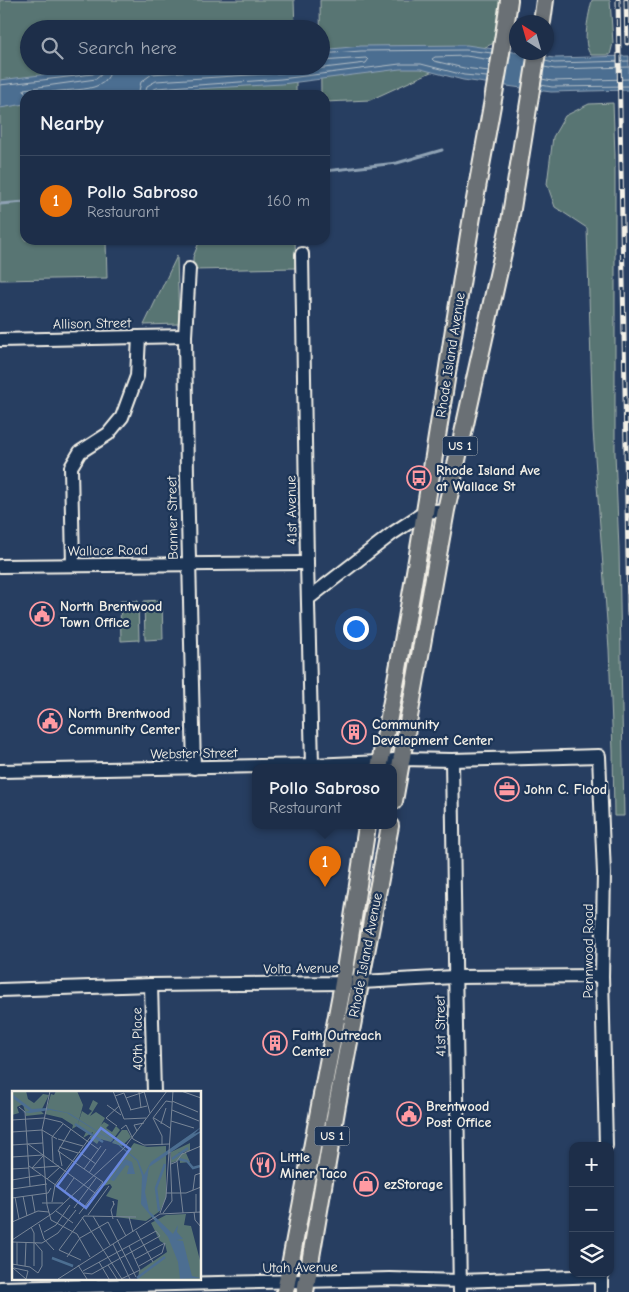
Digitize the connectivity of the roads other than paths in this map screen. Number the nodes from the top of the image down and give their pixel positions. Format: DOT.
graph roads {
  1 [pos="509,0"];
  2 [pos="545,0"];
  3 [pos="543,15"];
  4 [pos="536,60"];
  5 [pos="302,254"];
  6 [pos="189,269"];
  7 [pos="186,336"];
  8 [pos="139,337"];
  9 [pos="0,340"];
  10 [pos="446,510"];
  11 [pos="424,512"];
  12 [pos="307,563"];
  13 [pos="188,564"];
  14 [pos="73,565"];
  15 [pos="0,566"];
  16 [pos="309,598"];
  17 [pos="599,756"];
  18 [pos="401,759"];
  19 [pos="452,760"];
  20 [pos="312,764"];
  21 [pos="380,764"];
  22 [pos="384,764"];
  23 [pos="252,767"];
  24 [pos="194,768"];
  25 [pos="0,771"];
  26 [pos="397,783"];
  27 [pos="367,829"];
  28 [pos="389,829"];
  29 [pos="602,976"];
  30 [pos="454,977"];
  31 [pos="360,981"];
  32 [pos="343,983"];
  33 [pos="151,986"];
  34 [pos="0,990"];
  35 [pos="154,1091"];
  36 [pos="606,1142"];
  37 [pos="576,1277"];
  38 [pos="602,1277"];
  39 [pos="158,1281"];
  40 [pos="460,1286"];
  41 [pos="286,1287"];
  42 [pos="306,1287"];
  43 [pos="0,1288"];
  44 [pos="601,1292"];
  1 -- 11 [label="main road, Rhode Island Avenue / US 1"];
  2 -- 3 [label="main road"];
  4 -- 10 [label="main road, Rhode Island Avenue / US 1"];
  5 -- 12 [label="street, 41st Avenue"];
  6 -- 7 [label="street, Banner Street"];
  7 -- 8 [label="street, Allison Street"];
  7 -- 13 [label="street, Banner Street"];
  8 -- 9 [label="street, Allison Street"];
  8 -- 14 [label="street"];
  10 -- 11 [label="street"];
  10 -- 18 [label="main road, Rhode Island Avenue / US 1"];
  11 -- 16 [label="street"];
  11 -- 21 [label="main road, Rhode Island Avenue / US 1"];
  12 -- 13 [label="street, Wallace Road"];
  12 -- 16 [label="street, 41st Avenue"];
  13 -- 14 [label="street, Wallace Road"];
  13 -- 24 [label="street, Banner Street"];
  14 -- 15 [label="street, Wallace Road"];
  16 -- 20 [label="street, 41st Avenue"];
  17 -- 19 [label="street, Webster Street"];
  17 -- 29 [label="street, Pennwood Road"];
  18 -- 19 [label="street, Webster Street"];
  18 -- 22 [label="street, Webster Street"];
  18 -- 26 [label="main road, Rhode Island Avenue / US 1"];
  19 -- 30 [label="street, 41st Street"];
  23 -- 24 [label="street, Webster Street"];
  24 -- 25 [label="street, Webster Street"];
  27 -- 32 [label="main road, Rhode Island Avenue / US 1"];
  28 -- 31 [label="main road, Rhode Island Avenue / US 1"];
  29 -- 30 [label="street, Volta Avenue"];
  29 -- 36 [label="street, Pennwood Road"];
  30 -- 31 [label="street, Volta Avenue"];
  30 -- 40 [label="street, 41st Street"];
  31 -- 32 [label="street, Volta Avenue"];
  31 -- 42 [label="main road, Rhode Island Avenue / US 1"];
  32 -- 33 [label="street, Volta Avenue"];
  32 -- 41 [label="main road, Rhode Island Avenue / US 1"];
  33 -- 34 [label="street, Volta Avenue"];
  33 -- 35 [label="street, 40th Place"];
  37 -- 40 [label="street, Utah Avenue"];
  38 -- 44 [label="street"];
  39 -- 41 [label="street, Utah Avenue"];
  39 -- 43 [label="street, Utah Avenue"];
  40 -- 42 [label="street, Utah Avenue"];
  41 -- 42 [label="street, Utah Avenue"];
}
